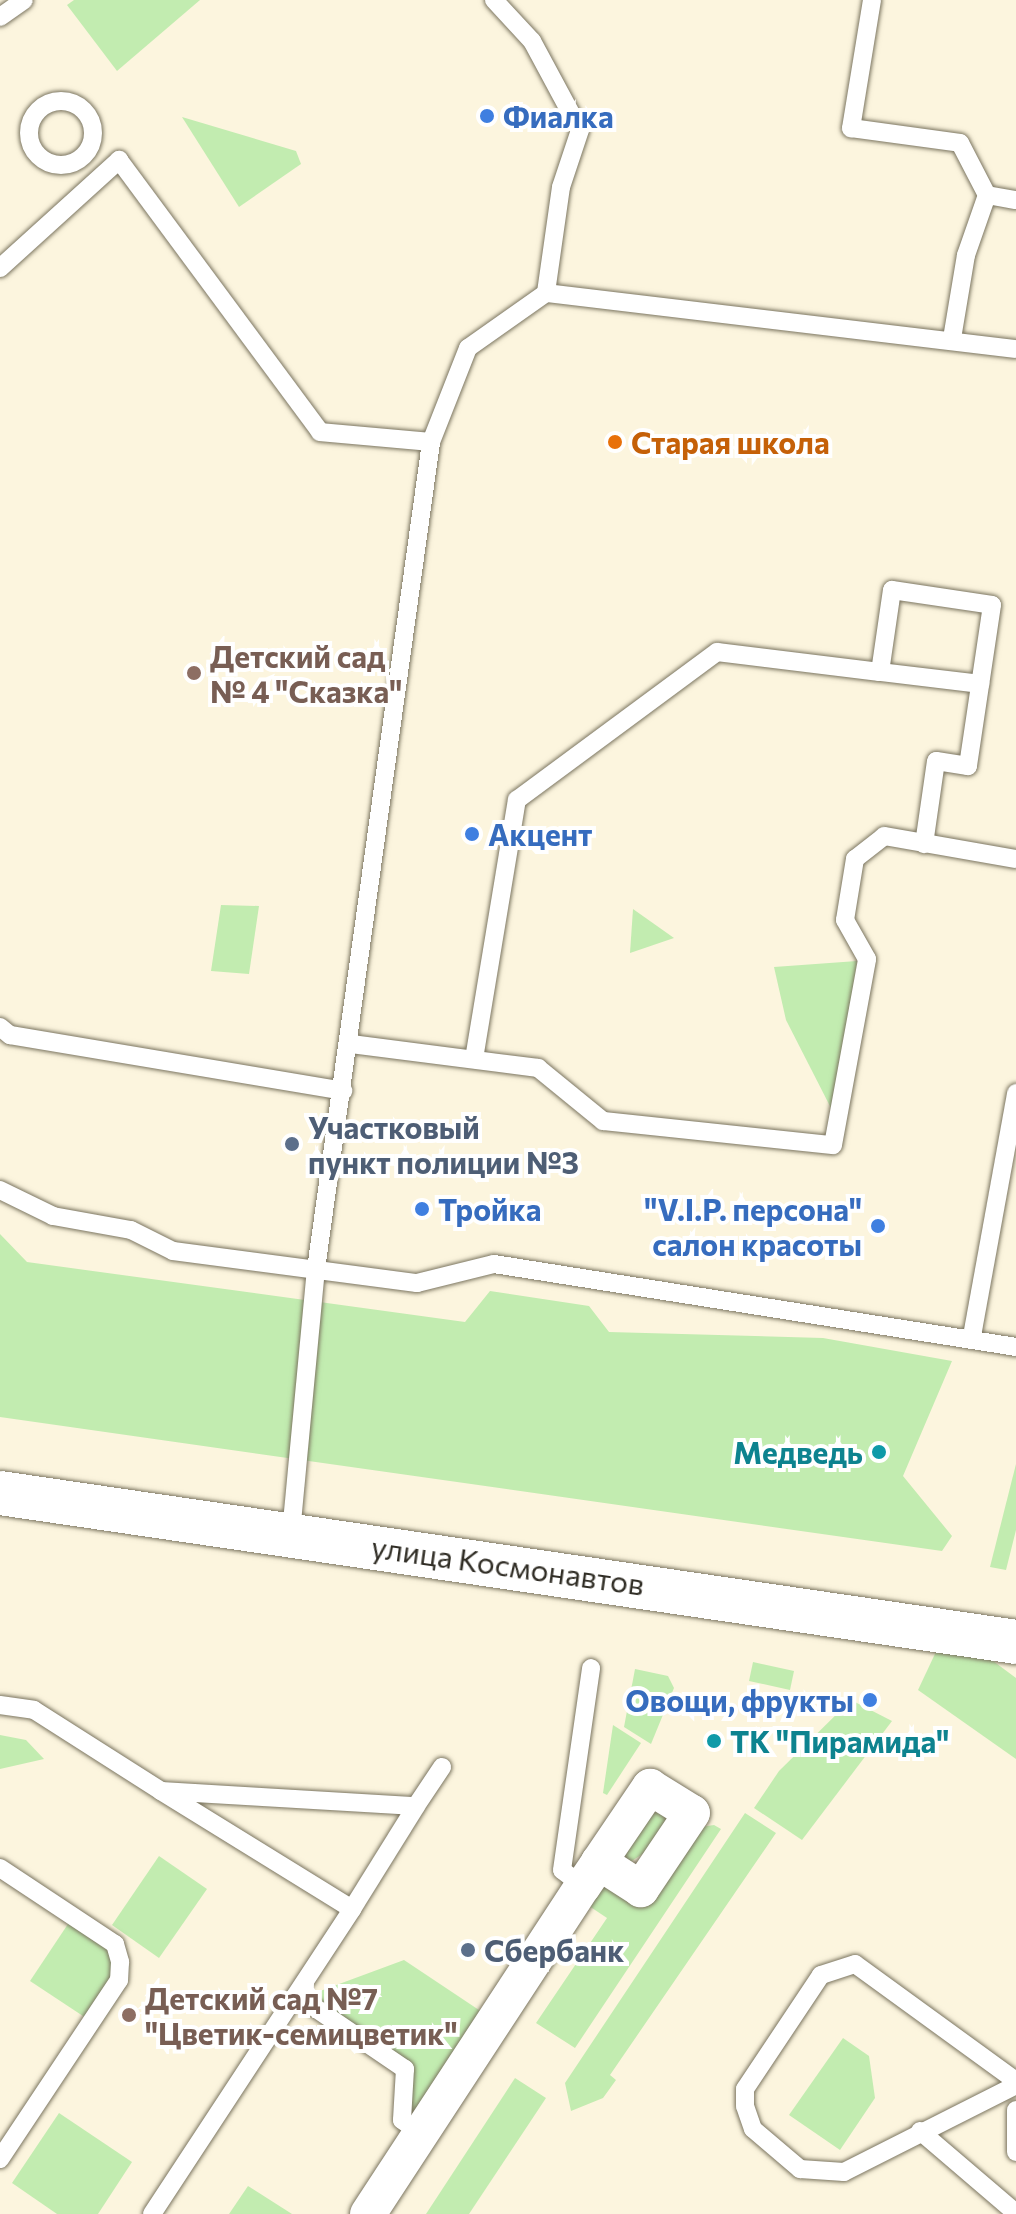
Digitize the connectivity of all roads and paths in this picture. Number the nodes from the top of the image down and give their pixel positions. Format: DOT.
graph roads {
  1 [pos="24,0"];
  2 [pos="494,0"];
  3 [pos="872,0"];
  4 [pos="0,17"];
  5 [pos="93,130"];
  6 [pos="119,160"];
  7 [pos="987,195"];
  8 [pos="1016,200"];
  9 [pos="0,268"];
  10 [pos="546,293"];
  11 [pos="952,339"];
  12 [pos="1016,349"];
  13 [pos="431,442"];
  14 [pos="880,672"];
  15 [pos="980,684"];
  16 [pos="924,844"];
  17 [pos="1016,859"];
  18 [pos="0,1027"];
  19 [pos="351,1044"];
  20 [pos="474,1059"];
  21 [pos="343,1091"];
  22 [pos="1016,1093"];
  23 [pos="0,1190"];
  24 [pos="316,1269"];
  25 [pos="972,1336"];
  26 [pos="1016,1347"];
  27 [pos="0,1493"];
  28 [pos="291,1533"];
  29 [pos="1016,1642"];
  30 [pos="591,1668"];
  31 [pos="0,1705"];
  32 [pos="442,1767"];
  33 [pos="161,1791"];
  34 [pos="416,1806"];
  35 [pos="0,1868"];
  36 [pos="591,1874"];
  37 [pos="352,1909"];
  38 [pos="296,1995"];
  39 [pos="1016,2083"];
  40 [pos="1016,2110"];
  41 [pos="920,2131"];
  42 [pos="421,2134"];
  43 [pos="1016,2152"];
  44 [pos="0,2159"];
  45 [pos="1016,2213"];
  46 [pos="152,2214"];
  47 [pos="368,2214"];
  1 -- 4 [label="lane"];
  2 -- 10 [label="lane"];
  3 -- 7 [label="lane"];
  5 -- 6 [label="lane"];
  6 -- 9 [label="lane"];
  6 -- 13 [label="lane"];
  7 -- 8 [label="lane"];
  7 -- 11 [label="lane"];
  10 -- 11 [label="lane"];
  10 -- 13 [label="lane"];
  11 -- 12 [label="lane"];
  13 -- 19 [label="lane"];
  14 -- 15 [label="lane"];
  14 -- 15 [label="lane"];
  14 -- 20 [label="lane"];
  15 -- 16 [label="lane"];
  16 -- 17 [label="lane"];
  16 -- 20 [label="lane"];
  18 -- 21 [label="lane"];
  19 -- 20 [label="lane"];
  19 -- 21 [label="lane"];
  21 -- 24 [label="lane"];
  22 -- 25 [label="lane"];
  23 -- 24 [label="lane"];
  24 -- 25 [label="lane"];
  24 -- 28 [label="lane"];
  25 -- 26 [label="lane"];
  27 -- 28 [label="street, улица Космонавтов"];
  28 -- 29 [label="street, улица Космонавтов"];
  30 -- 36 [label="lane"];
  31 -- 33 [label="lane"];
  32 -- 34 [label="lane"];
  33 -- 34 [label="lane"];
  33 -- 37 [label="lane"];
  34 -- 37 [label="lane"];
  35 -- 44 [label="lane"];
  36 -- 42 [label="street"];
  37 -- 38 [label="lane"];
  38 -- 42 [label="lane"];
  38 -- 46 [label="lane"];
  39 -- 41 [label="lane"];
  39 -- 41 [label="lane"];
  40 -- 43 [label="lane"];
  41 -- 45 [label="lane"];
  42 -- 47 [label="street"];
}
